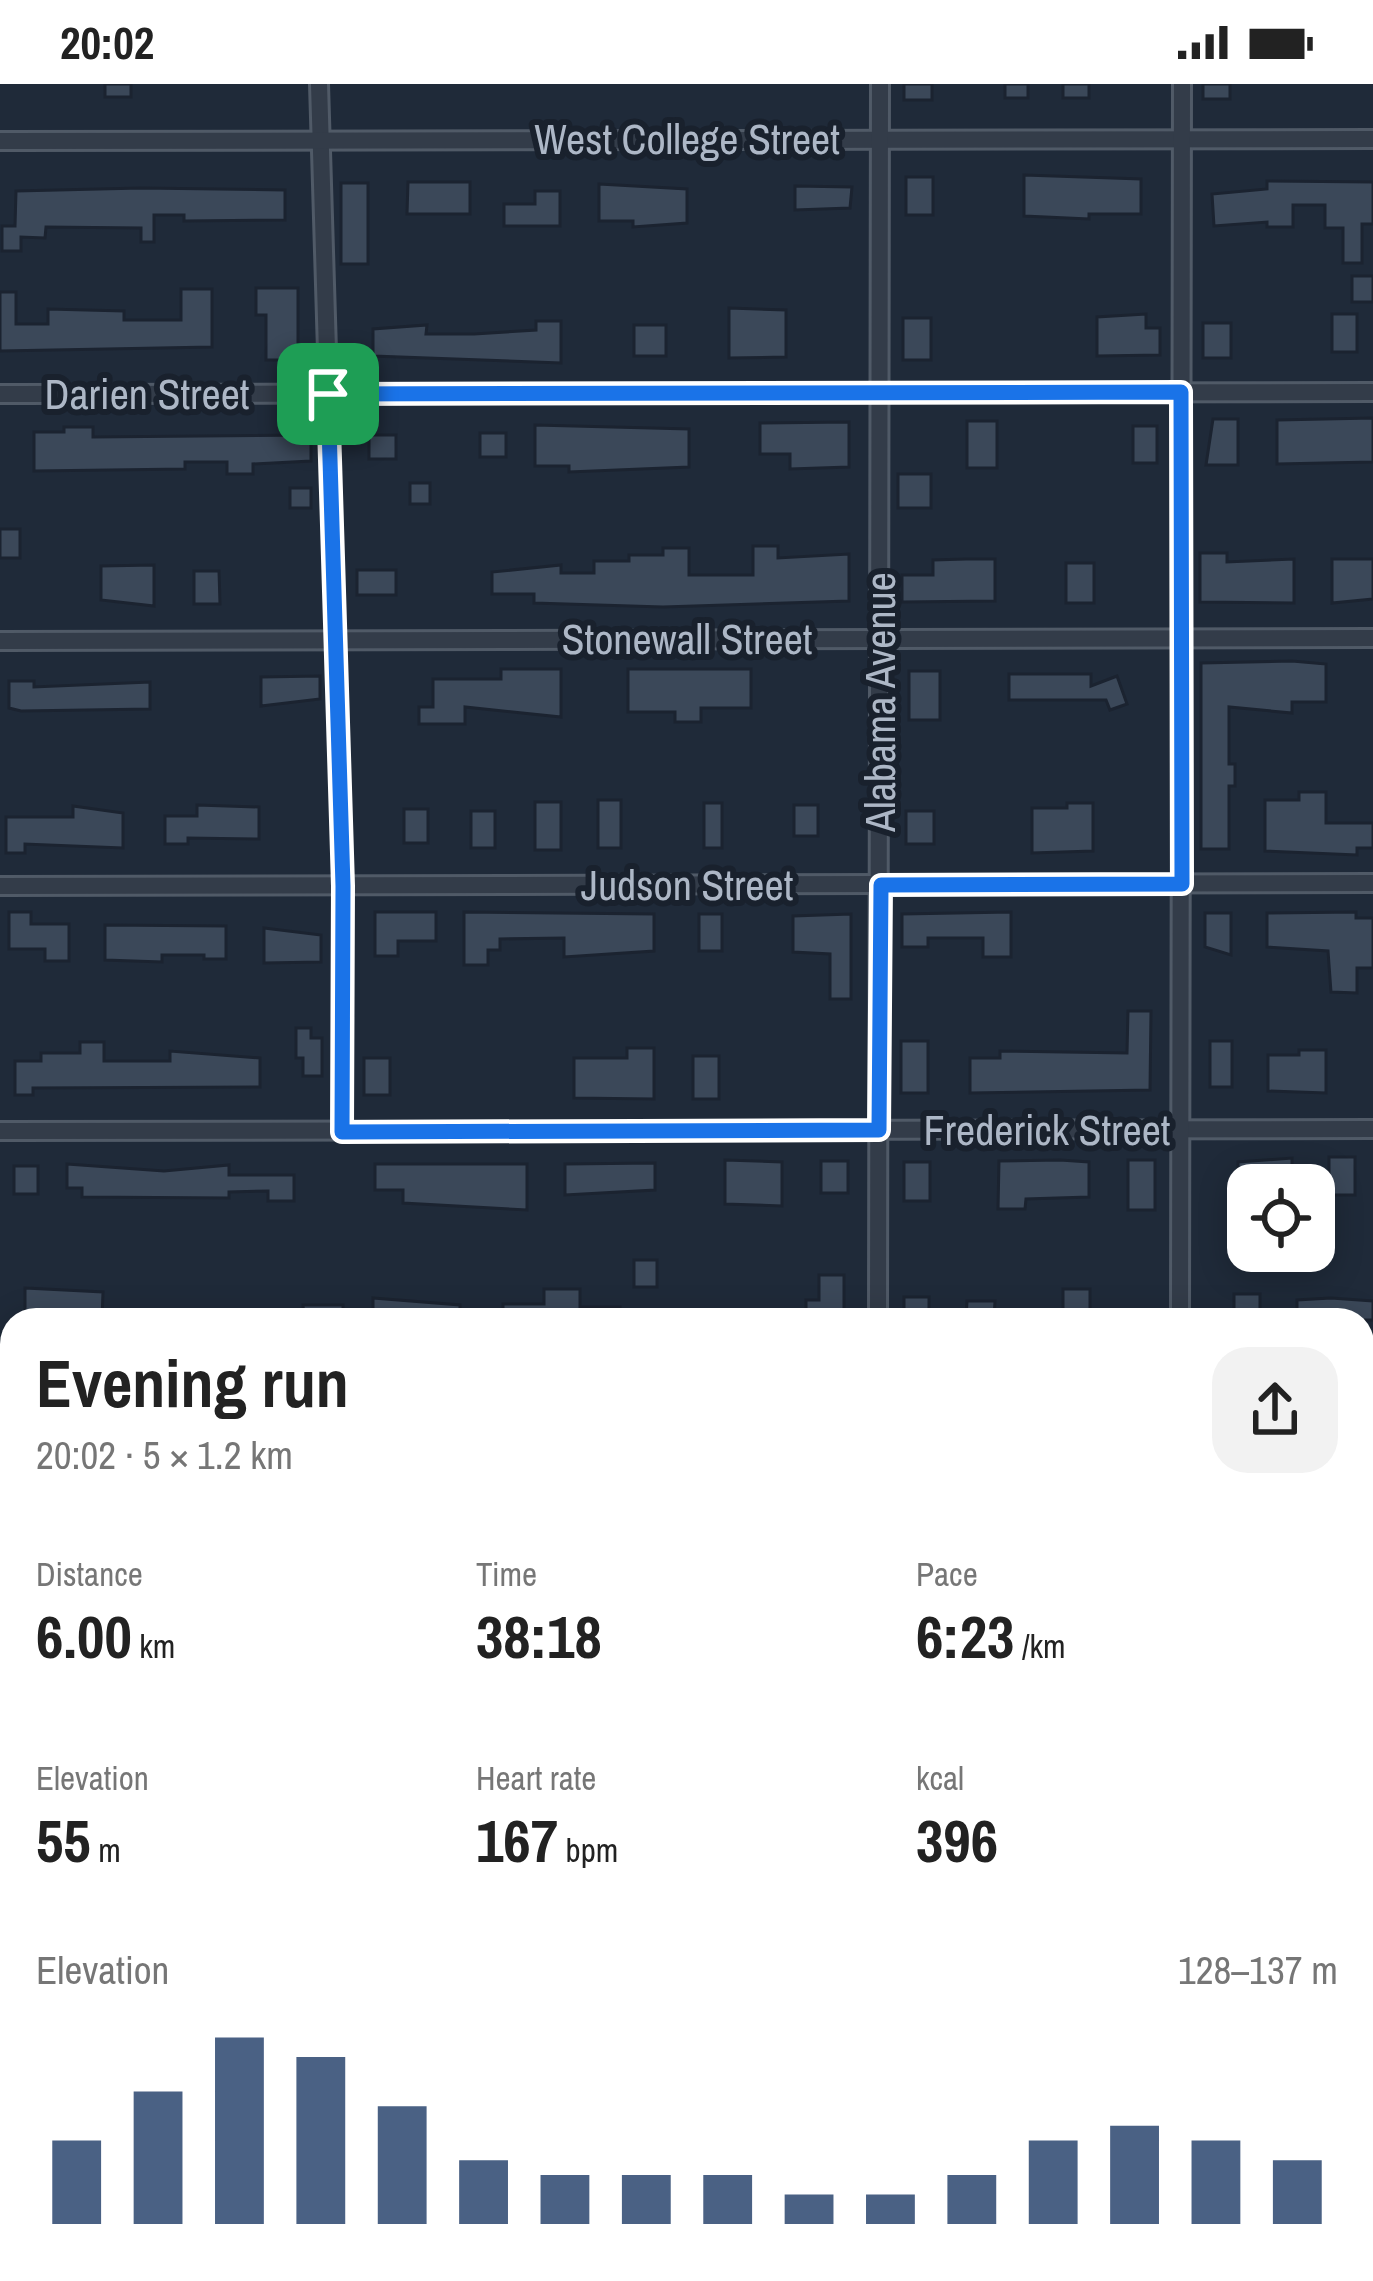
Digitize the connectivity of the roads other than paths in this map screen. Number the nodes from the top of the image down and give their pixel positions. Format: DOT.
graph roads {
  1 [pos="319,84"];
  2 [pos="880,84"];
  3 [pos="1182,84"];
  4 [pos="880,139"];
  5 [pos="1182,139"];
  6 [pos="1373,139"];
  7 [pos="320,140"];
  8 [pos="0,141"];
  9 [pos="1181,392"];
  10 [pos="1373,392"];
  11 [pos="878,393"];
  12 [pos="0,394"];
  13 [pos="328,394"];
  14 [pos="1373,638"];
  15 [pos="880,639"];
  16 [pos="1181,639"];
  17 [pos="0,640"];
  18 [pos="335,640"];
  19 [pos="1373,883"];
  20 [pos="1182,884"];
  21 [pos="881,885"];
  22 [pos="0,886"];
  23 [pos="343,886"];
  24 [pos="1373,1129"];
  25 [pos="879,1130"];
  26 [pos="1182,1130"];
  27 [pos="0,1131"];
  28 [pos="342,1132"];
  29 [pos="878,1308"];
  30 [pos="1180,1308"];
  1 -- 7 [label="street"];
  2 -- 4 [label="street, Alabama Avenue"];
  3 -- 5 [label="street"];
  4 -- 5 [label="street, West College Street"];
  4 -- 7 [label="street, West College Street"];
  4 -- 11 [label="street, Alabama Avenue"];
  5 -- 6 [label="street, West College Street"];
  5 -- 9 [label="street"];
  7 -- 8 [label="street, West College Street"];
  7 -- 13 [label="street"];
  9 -- 10 [label="street, Darien Street"];
  9 -- 11 [label="street, Darien Street"];
  9 -- 16 [label="street"];
  11 -- 13 [label="street, Darien Street"];
  11 -- 15 [label="street, Alabama Avenue"];
  12 -- 13 [label="street, Darien Street"];
  13 -- 18 [label="street"];
  14 -- 16 [label="street, Stonewall Street"];
  15 -- 16 [label="street, Stonewall Street"];
  15 -- 18 [label="street, Stonewall Street"];
  15 -- 21 [label="street, Alabama Avenue"];
  16 -- 20 [label="street"];
  17 -- 18 [label="street, Stonewall Street"];
  18 -- 23 [label="street"];
  19 -- 20 [label="street, Judson Street"];
  20 -- 21 [label="street, Judson Street"];
  20 -- 26 [label="street"];
  21 -- 23 [label="street, Judson Street"];
  21 -- 25 [label="street, Alabama Avenue"];
  22 -- 23 [label="street, Judson Street"];
  23 -- 28 [label="street"];
  24 -- 26 [label="street, Frederick Street"];
  25 -- 26 [label="street, Frederick Street"];
  25 -- 28 [label="street, Frederick Street"];
  25 -- 29 [label="street, Alabama Avenue"];
  26 -- 30 [label="street"];
  27 -- 28 [label="street, Frederick Street"];
}
